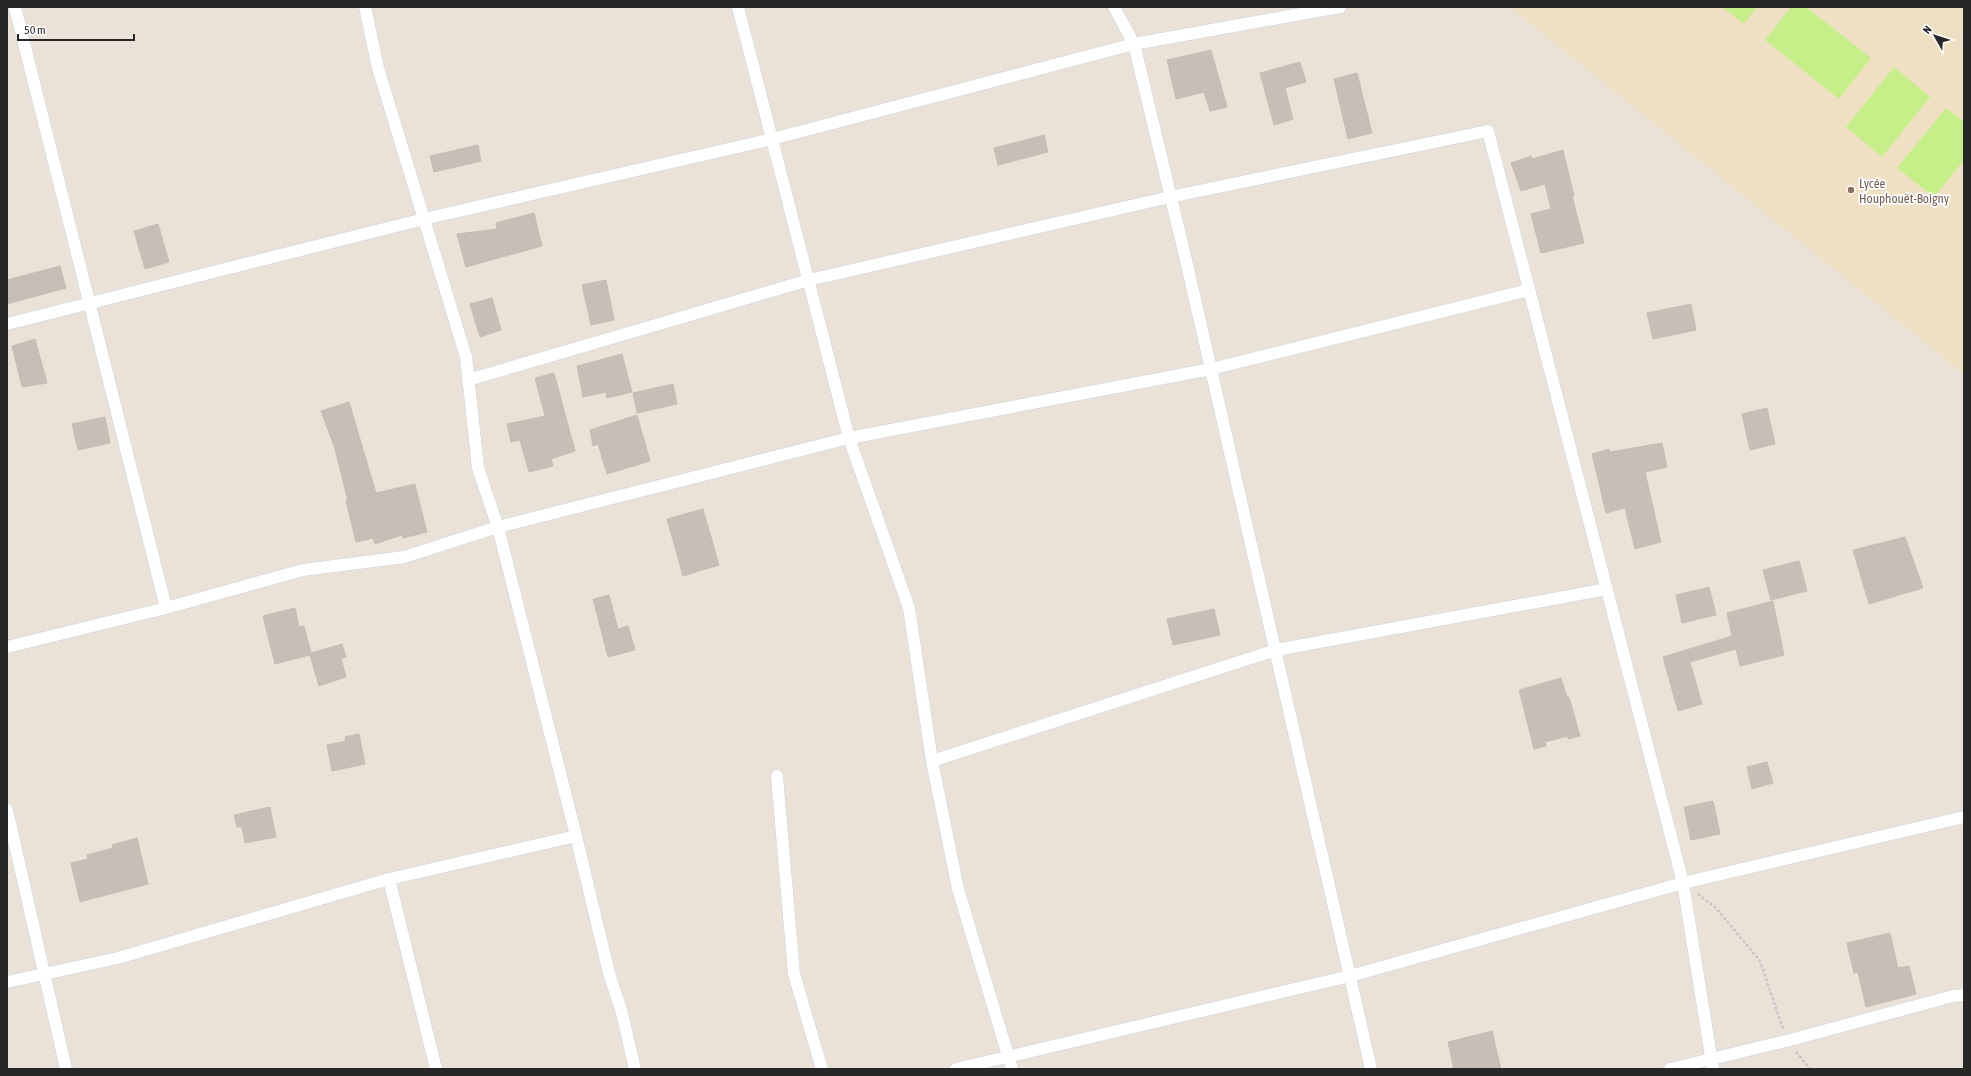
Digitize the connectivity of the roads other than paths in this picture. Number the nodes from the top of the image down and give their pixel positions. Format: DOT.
graph roads {
  1 [pos="15,7"];
  2 [pos="365,7"];
  3 [pos="738,7"];
  4 [pos="1114,7"];
  5 [pos="1340,7"];
  6 [pos="1134,44"];
  7 [pos="772,139"];
  8 [pos="1170,197"];
  9 [pos="424,219"];
  10 [pos="808,280"];
  11 [pos="1529,290"];
  12 [pos="89,302"];
  13 [pos="7,324"];
  14 [pos="1211,369"];
  15 [pos="468,380"];
  16 [pos="849,438"];
  17 [pos="498,528"];
  18 [pos="1607,589"];
  19 [pos="166,608"];
  20 [pos="7,647"];
  21 [pos="1276,650"];
  22 [pos="932,761"];
  23 [pos="777,776"];
  24 [pos="7,810"];
  25 [pos="1964,817"];
  26 [pos="576,836"];
  27 [pos="389,878"];
  28 [pos="1683,883"];
  29 [pos="44,974"];
  30 [pos="1350,976"];
  31 [pos="7,982"];
  32 [pos="1964,995"];
  33 [pos="1010,1063"];
  34 [pos="1712,1064"];
  35 [pos="66,1069"];
  36 [pos="436,1069"];
  37 [pos="635,1069"];
  38 [pos="822,1069"];
  39 [pos="956,1069"];
  40 [pos="1371,1069"];
  41 [pos="1670,1069"];
  1 -- 12 [label="street"];
  2 -- 9 [label="street"];
  3 -- 7 [label="street"];
  4 -- 6 [label="street"];
  5 -- 6 [label="street"];
  6 -- 7 [label="street"];
  6 -- 8 [label="street"];
  7 -- 9 [label="street"];
  7 -- 10 [label="street"];
  8 -- 10 [label="street"];
  8 -- 11 [label="street"];
  8 -- 14 [label="street"];
  9 -- 12 [label="street"];
  9 -- 15 [label="street"];
  10 -- 15 [label="street"];
  10 -- 16 [label="street"];
  11 -- 14 [label="street"];
  11 -- 18 [label="street"];
  12 -- 13 [label="street"];
  12 -- 19 [label="street"];
  14 -- 16 [label="street"];
  14 -- 21 [label="street"];
  15 -- 17 [label="street"];
  16 -- 17 [label="street"];
  16 -- 22 [label="street"];
  17 -- 19 [label="street"];
  17 -- 26 [label="street"];
  18 -- 21 [label="street"];
  18 -- 28 [label="street"];
  19 -- 20 [label="street"];
  21 -- 22 [label="street"];
  21 -- 30 [label="street"];
  22 -- 33 [label="street"];
  23 -- 38 [label="street"];
  24 -- 29 [label="street"];
  25 -- 28 [label="street"];
  26 -- 27 [label="street"];
  26 -- 37 [label="street"];
  27 -- 29 [label="street"];
  27 -- 36 [label="street"];
  28 -- 30 [label="street"];
  28 -- 34 [label="street"];
  29 -- 31 [label="street"];
  29 -- 35 [label="street"];
  30 -- 33 [label="street"];
  30 -- 40 [label="street"];
  32 -- 34 [label="street"];
  33 -- 39 [label="street"];
  34 -- 41 [label="street"];
}
